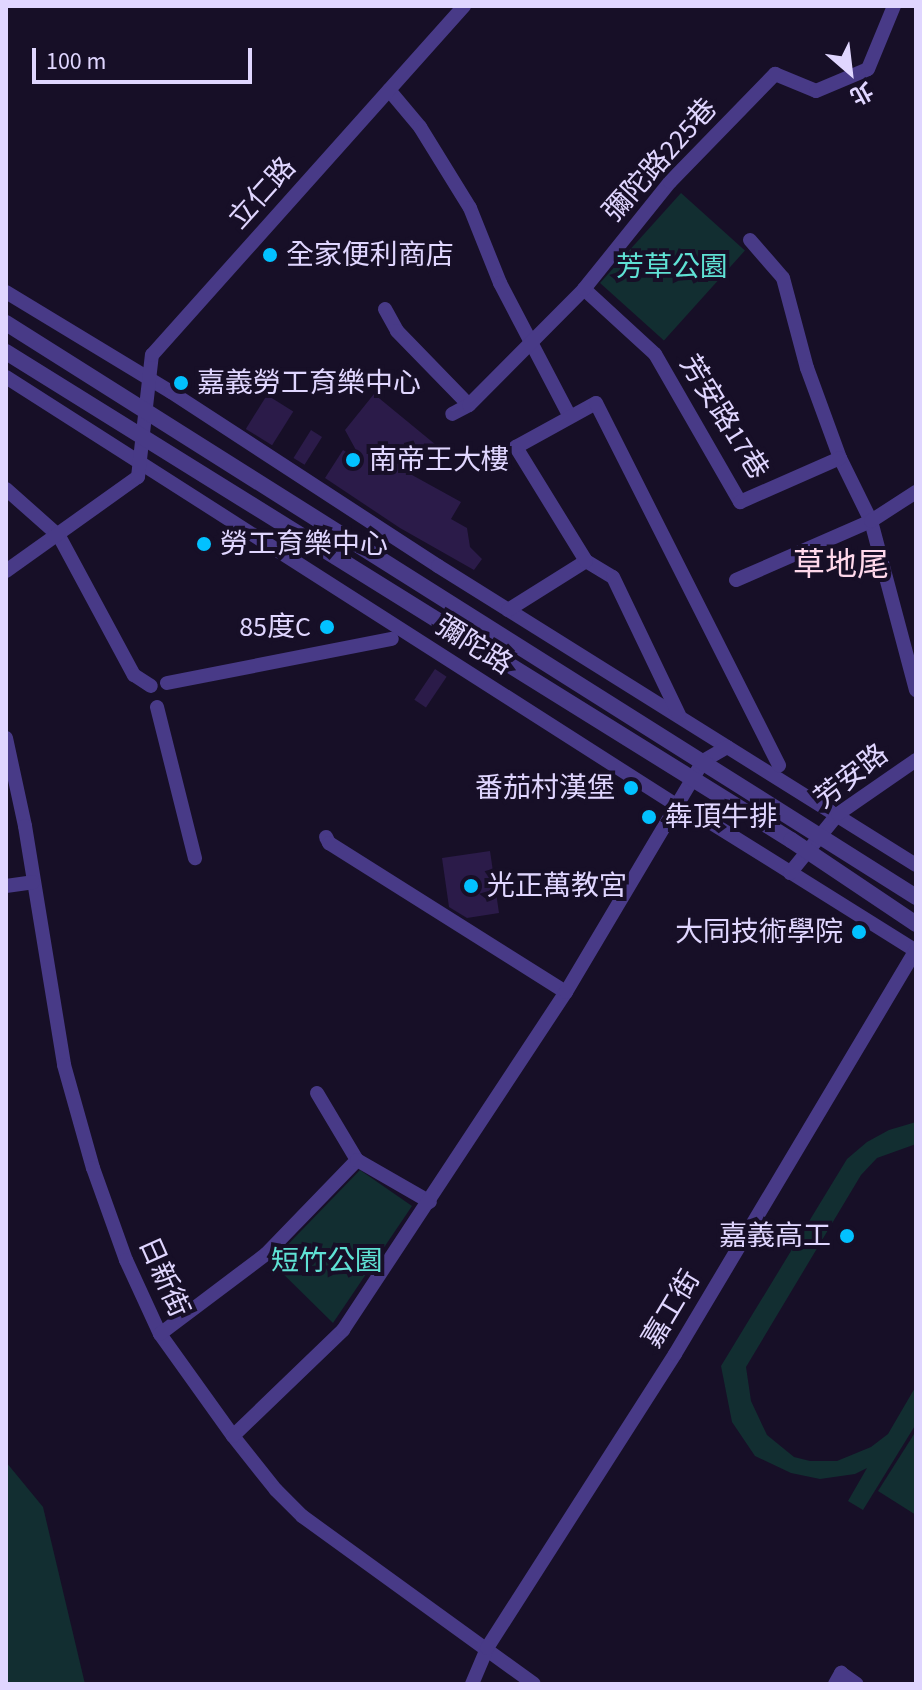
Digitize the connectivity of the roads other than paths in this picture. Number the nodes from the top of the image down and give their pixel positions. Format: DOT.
graph roads {
  1 [pos="464,6"];
  2 [pos="894,6"];
  3 [pos="389,90"];
  4 [pos="750,240"];
  5 [pos="584,289"];
  6 [pos="6,292"];
  7 [pos="385,309"];
  8 [pos="6,323"];
  9 [pos="531,344"];
  10 [pos="6,352"];
  11 [pos="6,377"];
  12 [pos="150,378"];
  13 [pos="469,405"];
  14 [pos="147,413"];
  15 [pos="452,414"];
  16 [pos="570,417"];
  17 [pos="142,436"];
  18 [pos="840,458"];
  19 [pos="140,460"];
  20 [pos="6,489"];
  21 [pos="916,492"];
  22 [pos="871,521"];
  23 [pos="59,536"];
  24 [pos="586,561"];
  25 [pos="6,571"];
  26 [pos="736,580"];
  27 [pos="508,610"];
  28 [pos="392,639"];
  29 [pos="167,683"];
  30 [pos="151,686"];
  31 [pos="916,690"];
  32 [pos="157,707"];
  33 [pos="679,716"];
  34 [pos="7,747"];
  35 [pos="727,747"];
  36 [pos="916,760"];
  37 [pos="703,761"];
  38 [pos="779,765"];
  39 [pos="691,779"];
  40 [pos="676,805"];
  41 [pos="838,814"];
  42 [pos="820,835"];
  43 [pos="326,837"];
  44 [pos="808,852"];
  45 [pos="195,858"];
  46 [pos="916,865"];
  47 [pos="790,873"];
  48 [pos="33,882"];
  49 [pos="6,886"];
  50 [pos="916,897"];
  51 [pos="916,924"];
  52 [pos="916,950"];
  53 [pos="566,992"];
  54 [pos="317,1093"];
  55 [pos="357,1160"];
  56 [pos="430,1202"];
  57 [pos="160,1334"];
  58 [pos="233,1436"];
  59 [pos="487,1648"];
  60 [pos="472,1684"];
  61 [pos="534,1684"];
  62 [pos="835,1684"];
  63 [pos="857,1684"];
  1 -- 3 [label="street, 立仁路"];
  2 -- 5 [label="street, 彌陀路225巷"];
  3 -- 9 [label="street"];
  3 -- 12 [label="street, 立仁路"];
  4 -- 18 [label="street"];
  5 -- 9 [label="street, 彌陀路225巷"];
  5 -- 18 [label="street, 芳安路17巷"];
  6 -- 12 [label="street, 彌陀路"];
  7 -- 13 [label="street"];
  8 -- 14 [label="street, 彌陀路"];
  9 -- 13 [label="street, 彌陀路225巷"];
  9 -- 16 [label="street"];
  10 -- 17 [label="street, 彌陀路"];
  11 -- 19 [label="street, 彌陀路"];
  12 -- 14 [label="street, 立仁路"];
  12 -- 27 [label="street, 彌陀路"];
  13 -- 15 [label="street, 彌陀路225巷"];
  14 -- 17 [label="street, 立仁路"];
  14 -- 37 [label="street, 彌陀路"];
  16 -- 24 [label="street"];
  16 -- 38 [label="street"];
  17 -- 19 [label="street, 立仁路"];
  17 -- 39 [label="street, 彌陀路"];
  18 -- 22 [label="street"];
  19 -- 23 [label="street"];
  19 -- 40 [label="street, 彌陀路"];
  20 -- 23 [label="street"];
  21 -- 22 [label="street"];
  22 -- 26 [label="street"];
  22 -- 31 [label="street"];
  23 -- 25 [label="street"];
  23 -- 30 [label="street"];
  24 -- 27 [label="street"];
  24 -- 33 [label="street"];
  27 -- 33 [label="street, 彌陀路"];
  28 -- 29 [label="street"];
  32 -- 45 [label="street"];
  33 -- 35 [label="street, 彌陀路"];
  34 -- 48 [label="street, 日新街"];
  35 -- 37 [label="street"];
  35 -- 41 [label="street, 彌陀路"];
  36 -- 41 [label="street, 芳安路"];
  37 -- 39 [label="street"];
  37 -- 42 [label="street, 彌陀路"];
  39 -- 40 [label="street"];
  39 -- 44 [label="street, 彌陀路"];
  40 -- 47 [label="street, 彌陀路"];
  40 -- 53 [label="street"];
  41 -- 42 [label="street, 芳安路"];
  41 -- 46 [label="street, 彌陀路"];
  42 -- 44 [label="street, 芳安路"];
  42 -- 50 [label="street, 彌陀路"];
  43 -- 53 [label="street"];
  44 -- 47 [label="street, 芳安路"];
  44 -- 51 [label="street, 彌陀路"];
  47 -- 52 [label="street, 彌陀路"];
  48 -- 49 [label="street"];
  48 -- 57 [label="street, 日新街"];
  52 -- 59 [label="street, 嘉工街"];
  53 -- 56 [label="street"];
  54 -- 55 [label="street"];
  55 -- 56 [label="street"];
  55 -- 57 [label="street"];
  56 -- 58 [label="street"];
  57 -- 58 [label="street, 日新街"];
  58 -- 59 [label="street, 日新街"];
  59 -- 60 [label="street, 嘉工街"];
  59 -- 61 [label="street, 日新街"];
  62 -- 63 [label="street"];
}
